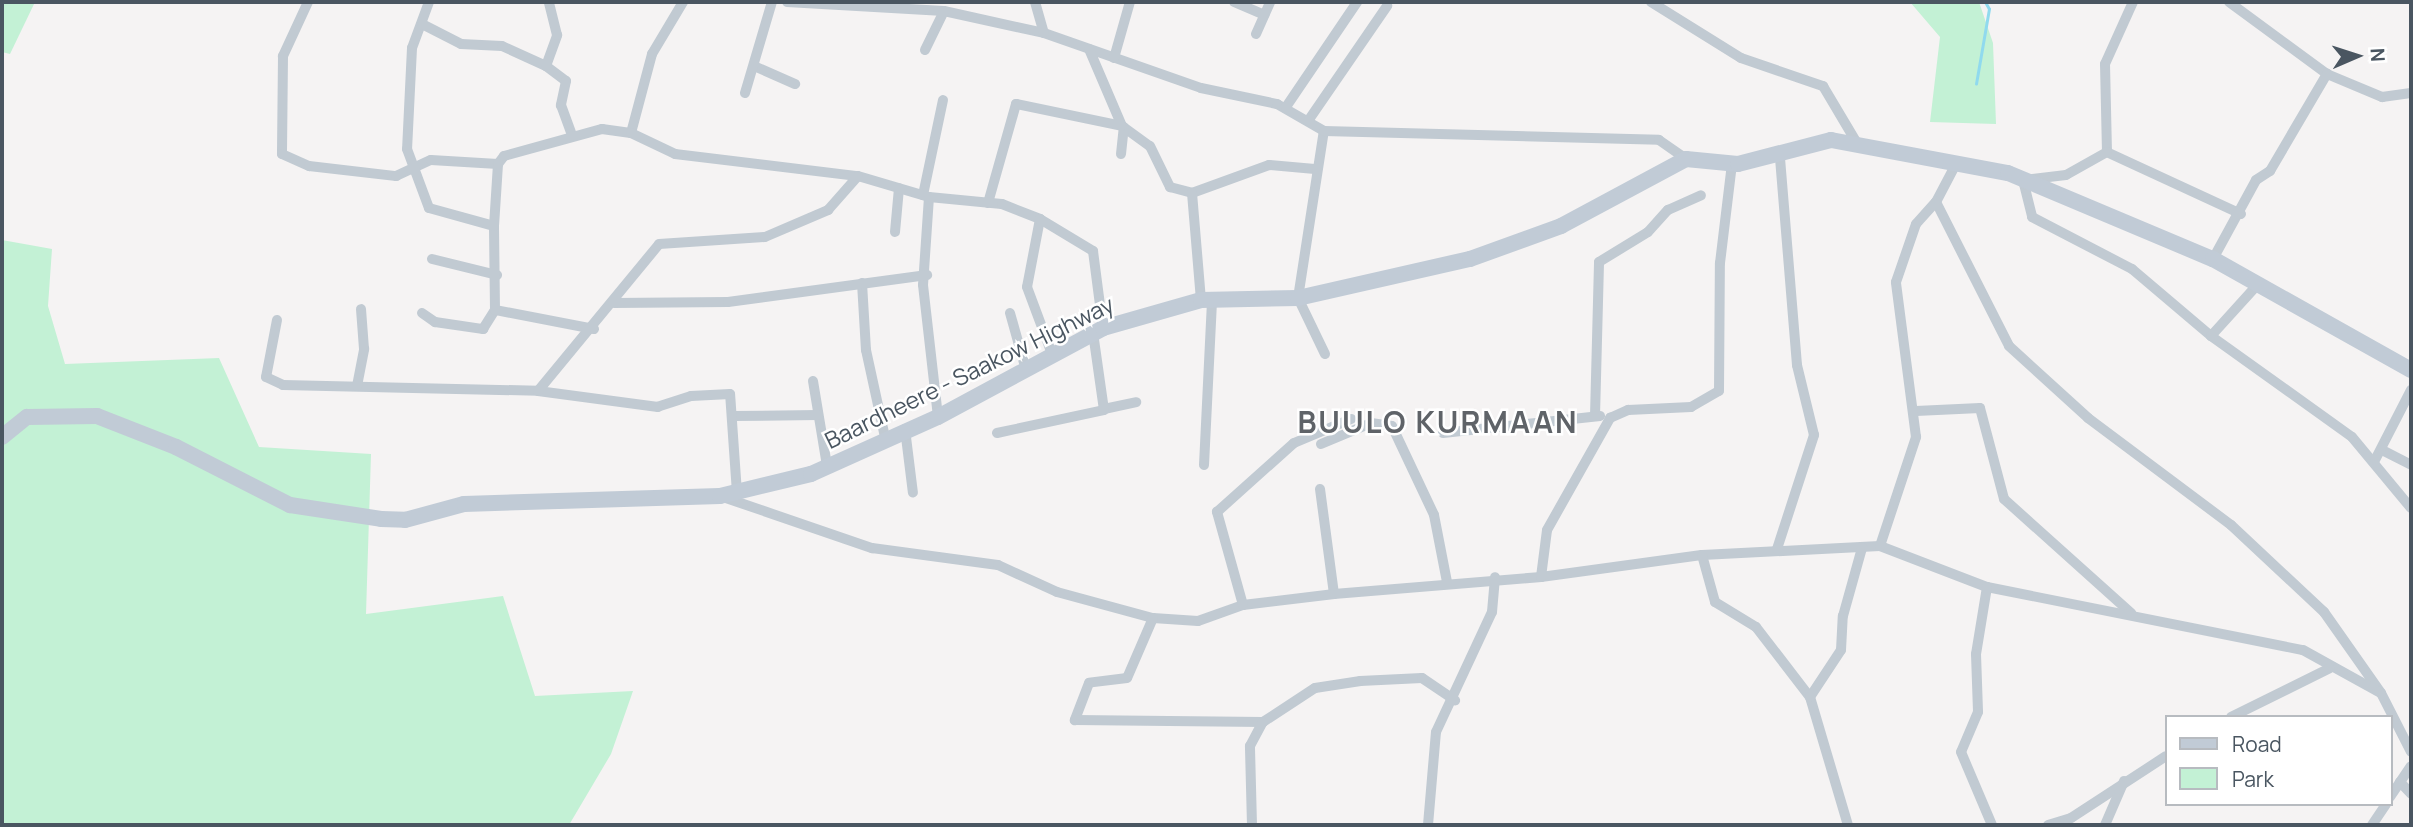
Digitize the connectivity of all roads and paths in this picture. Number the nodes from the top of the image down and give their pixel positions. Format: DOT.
graph roads {
  1 [pos="308,2"];
  2 [pos="429,2"];
  3 [pos="549,2"];
  4 [pos="683,2"];
  5 [pos="772,2"];
  6 [pos="787,2"];
  7 [pos="1035,2"];
  8 [pos="1130,2"];
  9 [pos="1234,2"];
  10 [pos="1270,2"];
  11 [pos="1357,2"];
  12 [pos="1651,2"];
  13 [pos="2133,2"];
  14 [pos="2229,2"];
  15 [pos="1387,6"];
  16 [pos="944,11"];
  17 [pos="1264,15"];
  18 [pos="422,24"];
  19 [pos="1044,33"];
  20 [pos="1256,34"];
  21 [pos="1089,49"];
  22 [pos="925,50"];
  23 [pos="1114,58"];
  24 [pos="547,66"];
  25 [pos="754,66"];
  26 [pos="2327,74"];
  27 [pos="795,84"];
  28 [pos="745,93"];
  29 [pos="2411,93"];
  30 [pos="943,100"];
  31 [pos="1286,107"];
  32 [pos="1308,121"];
  33 [pos="1123,126"];
  34 [pos="1324,131"];
  35 [pos="631,133"];
  36 [pos="572,135"];
  37 [pos="1855,140"];
  38 [pos="2108,152"];
  39 [pos="1121,154"];
  40 [pos="1780,156"];
  41 [pos="1686,159"];
  42 [pos="1957,162"];
  43 [pos="414,163"];
  44 [pos="498,164"];
  45 [pos="1732,164"];
  46 [pos="1315,169"];
  47 [pos="858,176"];
  48 [pos="2023,180"];
  49 [pos="899,188"];
  50 [pos="1192,193"];
  51 [pos="1701,195"];
  52 [pos="926,196"];
  53 [pos="1936,202"];
  54 [pos="988,203"];
  55 [pos="2241,214"];
  56 [pos="1040,219"];
  57 [pos="494,226"];
  58 [pos="895,232"];
  59 [pos="432,259"];
  60 [pos="2213,259"];
  61 [pos="497,275"];
  62 [pos="927,275"];
  63 [pos="862,283"];
  64 [pos="2259,283"];
  65 [pos="1298,298"];
  66 [pos="1207,300"];
  67 [pos="614,303"];
  68 [pos="360,309"];
  69 [pos="495,310"];
  70 [pos="422,313"];
  71 [pos="1010,313"];
  72 [pos="277,320"];
  73 [pos="594,329"];
  74 [pos="1098,330"];
  75 [pos="2211,336"];
  76 [pos="1052,354"];
  77 [pos="1325,354"];
  78 [pos="1026,370"];
  79 [pos="2411,370"];
  80 [pos="813,381"];
  81 [pos="357,386"];
  82 [pos="2411,390"];
  83 [pos="538,391"];
  84 [pos="1136,402"];
  85 [pos="1104,409"];
  86 [pos="1916,411"];
  87 [pos="818,415"];
  88 [pos="734,416"];
  89 [pos="1595,416"];
  90 [pos="938,417"];
  91 [pos="1610,418"];
  92 [pos="1351,419"];
  93 [pos="905,429"];
  94 [pos="998,433"];
  95 [pos="1443,433"];
  96 [pos="2,437"];
  97 [pos="885,438"];
  98 [pos="1321,444"];
  99 [pos="2384,451"];
  100 [pos="2375,460"];
  101 [pos="2411,465"];
  102 [pos="1204,466"];
  103 [pos="827,467"];
  104 [pos="1320,489"];
  105 [pos="913,494"];
  106 [pos="728,495"];
  107 [pos="2411,508"];
  108 [pos="1880,546"];
  109 [pos="1862,548"];
  110 [pos="1777,550"];
  111 [pos="1702,555"];
  112 [pos="1495,577"];
  113 [pos="1541,577"];
  114 [pos="1447,582"];
  115 [pos="1987,587"];
  116 [pos="1334,594"];
  117 [pos="1243,605"];
  118 [pos="2131,613"];
  119 [pos="1153,618"];
  120 [pos="2330,667"];
  121 [pos="2381,693"];
  122 [pos="1810,697"];
  123 [pos="1455,699"];
  124 [pos="2235,715"];
  125 [pos="1263,722"];
  126 [pos="2411,752"];
  127 [pos="2164,757"];
  128 [pos="2411,766"];
  129 [pos="2124,781"];
  130 [pos="2406,782"];
  131 [pos="2411,794"];
  132 [pos="2392,795"];
  133 [pos="2385,806"];
  134 [pos="1252,825"];
  135 [pos="1428,825"];
  136 [pos="1848,825"];
  137 [pos="1992,825"];
  138 [pos="2049,825"];
  139 [pos="2105,825"];
  140 [pos="2372,825"];
  1 -- 43 [label="street"];
  2 -- 18 [label="street"];
  3 -- 24 [label="street"];
  4 -- 35 [label="street"];
  5 -- 25 [label="street"];
  6 -- 16 [label="street"];
  7 -- 19 [label="street"];
  8 -- 23 [label="street"];
  9 -- 17 [label="street"];
  10 -- 17 [label="street"];
  11 -- 31 [label="street"];
  12 -- 37 [label="street"];
  13 -- 38 [label="street"];
  14 -- 26 [label="street"];
  15 -- 32 [label="street"];
  16 -- 19 [label="street"];
  16 -- 22 [label="street"];
  17 -- 20 [label="street"];
  18 -- 24 [label="street"];
  18 -- 43 [label="street"];
  19 -- 21 [label="street"];
  21 -- 23 [label="street"];
  21 -- 33 [label="street"];
  23 -- 31 [label="street"];
  24 -- 36 [label="street"];
  25 -- 27 [label="street"];
  25 -- 28 [label="street"];
  26 -- 29 [label="street"];
  26 -- 55 [label="street"];
  30 -- 52 [label="street"];
  31 -- 32 [label="street"];
  32 -- 34 [label="street"];
  33 -- 39 [label="street"];
  33 -- 50 [label="street"];
  33 -- 54 [label="street"];
  34 -- 41 [label="street"];
  34 -- 46 [label="street"];
  35 -- 36 [label="street"];
  35 -- 47 [label="street"];
  36 -- 44 [label="street"];
  37 -- 40 [label="main road"];
  37 -- 42 [label="main road"];
  38 -- 48 [label="street"];
  38 -- 55 [label="street"];
  40 -- 45 [label="main road"];
  40 -- 110 [label="street"];
  41 -- 45 [label="main road"];
  41 -- 65 [label="main road, Baardheere - Saakow Highway"];
  42 -- 48 [label="main road"];
  42 -- 53 [label="street"];
  43 -- 44 [label="street"];
  43 -- 57 [label="street"];
  44 -- 57 [label="street"];
  45 -- 91 [label="street"];
  46 -- 50 [label="street"];
  46 -- 65 [label="street"];
  47 -- 49 [label="street"];
  47 -- 67 [label="street"];
  48 -- 60 [label="main road"];
  48 -- 75 [label="street"];
  49 -- 52 [label="street"];
  49 -- 58 [label="street"];
  50 -- 66 [label="street"];
  51 -- 89 [label="street"];
  52 -- 54 [label="street"];
  52 -- 62 [label="street"];
  53 -- 86 [label="street"];
  53 -- 121 [label="street"];
  54 -- 56 [label="street"];
  55 -- 60 [label="street"];
  56 -- 74 [label="street"];
  56 -- 76 [label="street"];
  57 -- 61 [label="street"];
  59 -- 61 [label="street"];
  60 -- 64 [label="main road"];
  61 -- 69 [label="street"];
  62 -- 63 [label="street"];
  62 -- 90 [label="street"];
  63 -- 67 [label="street"];
  63 -- 97 [label="street"];
  64 -- 75 [label="street"];
  64 -- 79 [label="main road"];
  65 -- 66 [label="main road, Baardheere - Saakow Highway"];
  65 -- 77 [label="street"];
  66 -- 74 [label="main road, Baardheere - Saakow Highway"];
  66 -- 102 [label="street"];
  67 -- 73 [label="street"];
  68 -- 81 [label="street"];
  69 -- 70 [label="street"];
  69 -- 73 [label="street"];
  71 -- 78 [label="street"];
  72 -- 81 [label="street"];
  73 -- 83 [label="street"];
  74 -- 76 [label="main road, Baardheere - Saakow Highway"];
  74 -- 85 [label="street"];
  75 -- 100 [label="street"];
  76 -- 78 [label="main road, Baardheere - Saakow Highway"];
  78 -- 90 [label="main road, Baardheere - Saakow Highway"];
  80 -- 87 [label="street"];
  81 -- 83 [label="street"];
  82 -- 99 [label="street"];
  83 -- 88 [label="street"];
  84 -- 85 [label="street"];
  85 -- 94 [label="street"];
  86 -- 108 [label="street"];
  86 -- 118 [label="street"];
  87 -- 88 [label="street"];
  87 -- 103 [label="street"];
  88 -- 106 [label="street"];
  89 -- 91 [label="street"];
  89 -- 95 [label="street"];
  90 -- 93 [label="main road, Baardheere - Saakow Highway"];
  91 -- 113 [label="street"];
  92 -- 117 [label="street"];
  93 -- 97 [label="main road, Baardheere - Saakow Highway"];
  93 -- 105 [label="street"];
  96 -- 106 [label="main road, Baardheere - Saakow Highway"];
  97 -- 103 [label="main road, Baardheere - Saakow Highway"];
  98 -- 114 [label="street"];
  99 -- 100 [label="street"];
  99 -- 101 [label="street"];
  100 -- 107 [label="street"];
  103 -- 106 [label="main road, Baardheere - Saakow Highway"];
  104 -- 116 [label="street"];
  106 -- 119 [label="street"];
  108 -- 109 [label="street"];
  108 -- 115 [label="street"];
  109 -- 110 [label="street"];
  109 -- 122 [label="street"];
  110 -- 111 [label="street"];
  111 -- 113 [label="street"];
  111 -- 122 [label="street"];
  112 -- 113 [label="street"];
  112 -- 114 [label="street"];
  112 -- 123 [label="street"];
  114 -- 116 [label="street"];
  115 -- 118 [label="street"];
  115 -- 137 [label="street"];
  116 -- 117 [label="street"];
  117 -- 119 [label="street"];
  118 -- 120 [label="street"];
  119 -- 125 [label="street"];
  120 -- 121 [label="street"];
  120 -- 124 [label="street"];
  121 -- 126 [label="street"];
  122 -- 136 [label="street"];
  123 -- 125 [label="street"];
  123 -- 135 [label="street"];
  125 -- 134 [label="street"];
  127 -- 129 [label="street"];
  128 -- 130 [label="street"];
  129 -- 138 [label="street"];
  129 -- 139 [label="street"];
  130 -- 131 [label="street"];
  130 -- 132 [label="street"];
  133 -- 140 [label="street"];
}
